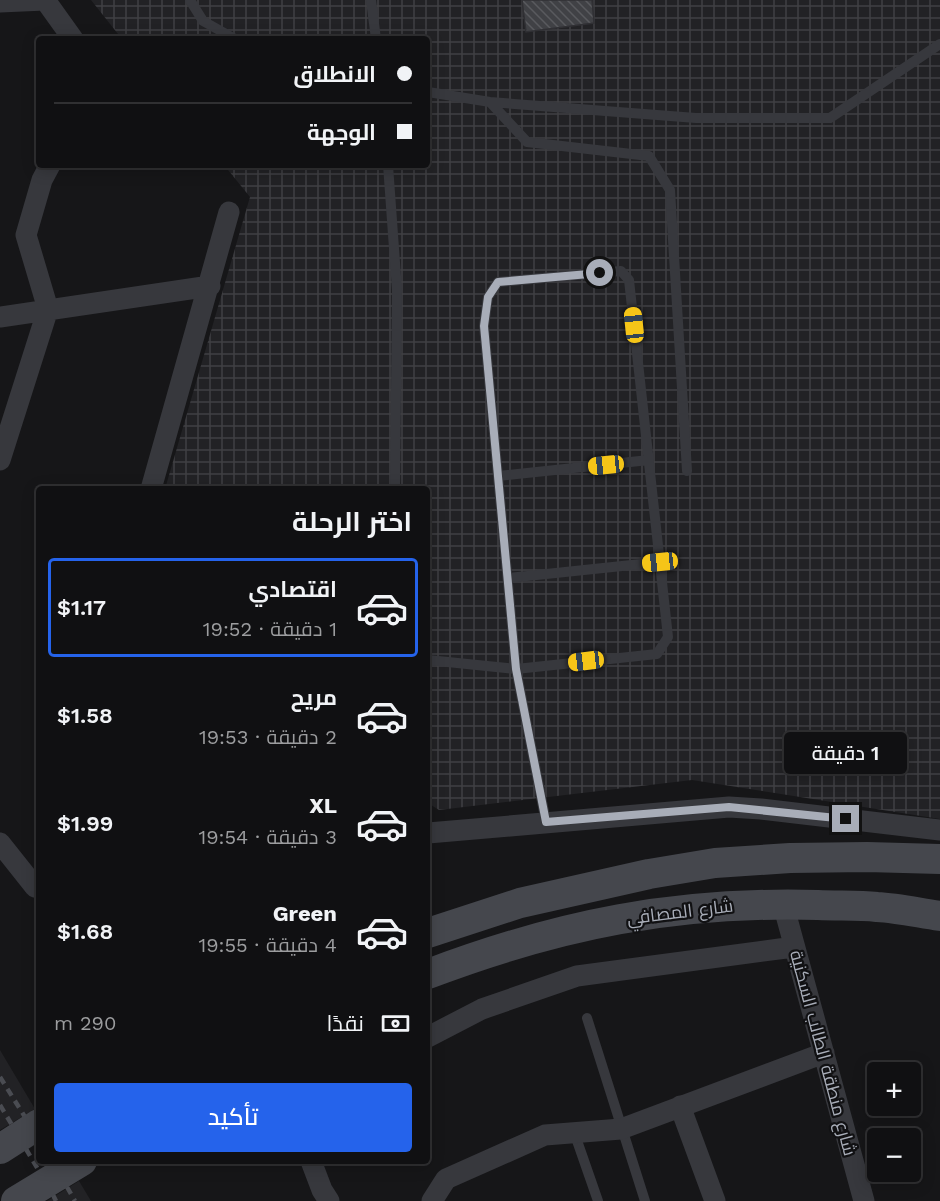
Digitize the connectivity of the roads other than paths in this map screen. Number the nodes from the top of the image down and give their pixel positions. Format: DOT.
graph roads {
  1 [pos="190,0"];
  2 [pos="371,0"];
  3 [pos="0,2"];
  4 [pos="71,36"];
  5 [pos="230,36"];
  6 [pos="376,36"];
  7 [pos="940,45"];
  8 [pos="430,92"];
  9 [pos="490,102"];
  10 [pos="48,168"];
  11 [pos="388,168"];
  12 [pos="229,212"];
  13 [pos="210,286"];
  14 [pos="48,309"];
  15 [pos="0,317"];
  16 [pos="0,460"];
  17 [pos="649,460"];
  18 [pos="687,471"];
  19 [pos="498,476"];
  20 [pos="152,486"];
  21 [pos="395,486"];
  22 [pos="660,562"];
  23 [pos="508,578"];
  24 [pos="430,660"];
  25 [pos="516,669"];
  26 [pos="546,822"];
  27 [pos="940,830"];
  28 [pos="430,833"];
  29 [pos="0,843"];
  30 [pos="940,860"];
  31 [pos="36,881"];
  32 [pos="783,904"];
  33 [pos="940,916"];
  34 [pos="430,932"];
  35 [pos="794,947"];
  36 [pos="430,973"];
  37 [pos="586,1018"];
  38 [pos="430,1036"];
  39 [pos="824,1053"];
  40 [pos="680,1106"];
  41 [pos="36,1127"];
  42 [pos="621,1129"];
  43 [pos="574,1132"];
  44 [pos="0,1149"];
  45 [pos="77,1164"];
  46 [pos="312,1164"];
  47 [pos="16,1201"];
  48 [pos="329,1201"];
  49 [pos="430,1201"];
  50 [pos="598,1201"];
  51 [pos="645,1201"];
  52 [pos="716,1201"];
  53 [pos="864,1201"];
  1 -- 5 [label="lane"];
  2 -- 6 [label="lane"];
  3 -- 4 [label="street"];
  7 -- 9 [label="lane"];
  8 -- 9 [label="lane"];
  9 -- 18 [label="lane"];
  10 -- 14 [label="street"];
  11 -- 21 [label="lane"];
  12 -- 13 [label="street"];
  13 -- 14 [label="street"];
  13 -- 20 [label="street"];
  14 -- 15 [label="street"];
  14 -- 16 [label="street"];
  17 -- 19 [label="lane"];
  17 -- 19 [label="lane"];
  17 -- 22 [label="lane"];
  19 -- 23 [label="lane"];
  22 -- 23 [label="lane"];
  22 -- 25 [label="lane"];
  23 -- 25 [label="lane"];
  24 -- 25 [label="lane"];
  25 -- 26 [label="lane"];
  26 -- 27 [label="street"];
  26 -- 28 [label="street"];
  29 -- 31 [label="street"];
  30 -- 34 [label="main road"];
  32 -- 33 [label="main road, شارع المصافي"];
  32 -- 35 [label="street, شارع منطقة الطالب السكنية"];
  32 -- 36 [label="main road, شارع المصافي"];
  35 -- 38 [label="street"];
  35 -- 39 [label="street, شارع منطقة الطالب السكنية"];
  37 -- 42 [label="lane"];
  39 -- 40 [label="street"];
  39 -- 53 [label="street, شارع منطقة الطالب السكنية"];
  40 -- 42 [label="street"];
  40 -- 52 [label="street"];
  41 -- 44 [label="main road, bridge"];
  42 -- 43 [label="street"];
  42 -- 51 [label="lane"];
  43 -- 49 [label="street"];
  43 -- 50 [label="lane"];
  45 -- 47 [label="main road, bridge"];
  46 -- 48 [label="street"];
}
